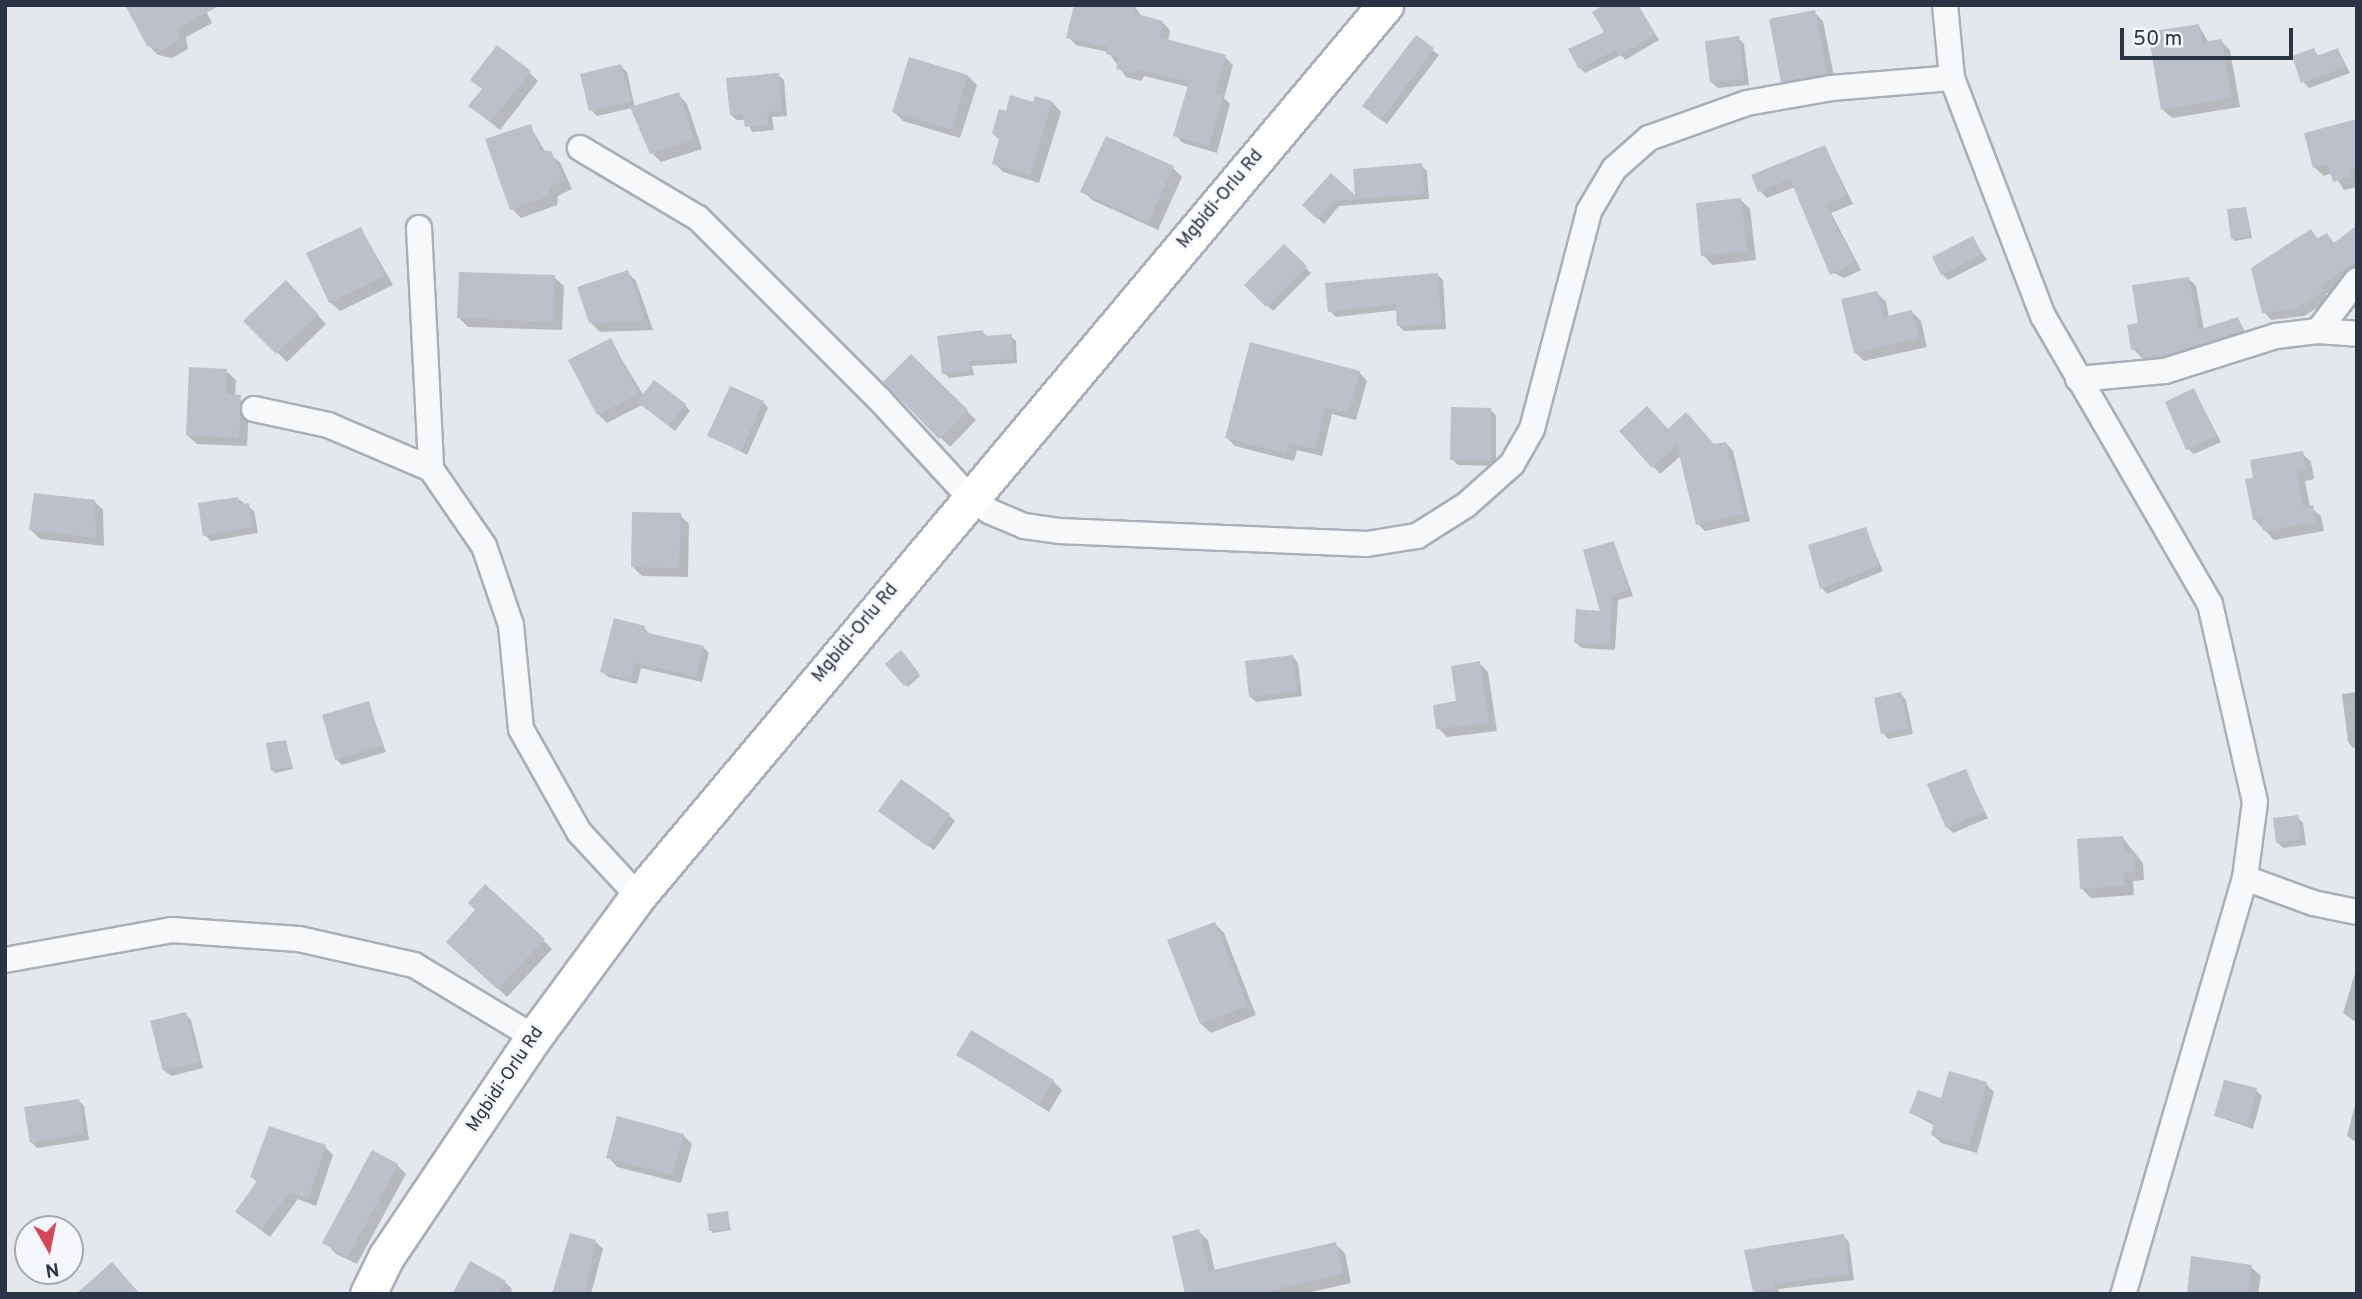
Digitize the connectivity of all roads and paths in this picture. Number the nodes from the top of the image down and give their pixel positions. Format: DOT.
graph roads {
  1 [pos="1385,5"];
  2 [pos="1945,5"];
  3 [pos="1952,78"];
  4 [pos="580,148"];
  5 [pos="419,228"];
  6 [pos="2357,280"];
  7 [pos="2318,331"];
  8 [pos="2357,334"];
  9 [pos="2078,379"];
  10 [pos="254,409"];
  11 [pos="431,469"];
  12 [pos="970,498"];
  13 [pos="2245,878"];
  14 [pos="638,896"];
  15 [pos="2357,912"];
  16 [pos="5,960"];
  17 [pos="534,1037"];
  18 [pos="368,1294"];
  19 [pos="2123,1294"];
  1 -- 12 [label="main road, Mgbidi-Orlu Rd"];
  2 -- 3 [label="street"];
  3 -- 9 [label="street"];
  3 -- 12 [label="street"];
  4 -- 12 [label="street"];
  5 -- 11 [label="street"];
  6 -- 7 [label="street"];
  7 -- 8 [label="street"];
  7 -- 9 [label="street"];
  9 -- 13 [label="street"];
  10 -- 11 [label="street"];
  11 -- 14 [label="street"];
  12 -- 14 [label="main road, Mgbidi-Orlu Rd"];
  13 -- 15 [label="street"];
  13 -- 19 [label="street"];
  14 -- 17 [label="main road, Mgbidi-Orlu Rd"];
  16 -- 17 [label="street"];
  17 -- 18 [label="main road, Mgbidi-Orlu Rd"];
}
